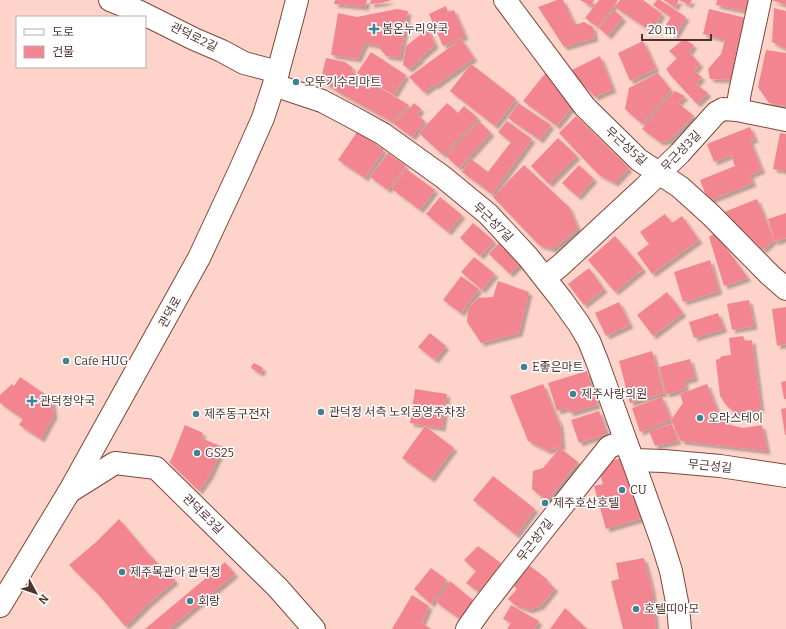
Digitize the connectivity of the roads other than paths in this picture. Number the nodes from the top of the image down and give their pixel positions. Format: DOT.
graph roads {
  1 [pos="110,0"];
  2 [pos="297,0"];
  3 [pos="505,0"];
  4 [pos="760,0"];
  5 [pos="276,79"];
  6 [pos="737,110"];
  7 [pos="786,120"];
  8 [pos="659,173"];
  9 [pos="545,278"];
  10 [pos="786,288"];
  11 [pos="629,451"];
  12 [pos="786,476"];
  13 [pos="70,492"];
  14 [pos="0,606"];
  15 [pos="314,629"];
  16 [pos="467,629"];
  17 [pos="680,629"];
  1 -- 5 [label="street, 관덕로2길"];
  2 -- 5 [label="street, 관덕로"];
  3 -- 8 [label="street, 무근성5길"];
  4 -- 6 [label="street"];
  5 -- 9 [label="street, 무근성7길"];
  5 -- 13 [label="street, 관덕로"];
  6 -- 7 [label="street, 무근성3길"];
  6 -- 8 [label="street, 무근성3길"];
  8 -- 9 [label="street, 무근성3길"];
  8 -- 10 [label="street, 무근성5길"];
  9 -- 11 [label="street, 무근성7길"];
  11 -- 12 [label="street, 무근성길"];
  11 -- 16 [label="street, 무근성7길"];
  11 -- 17 [label="street, 무근성7길"];
  13 -- 14 [label="street, 관덕로"];
  13 -- 15 [label="street, 관덕로3길"];
}
